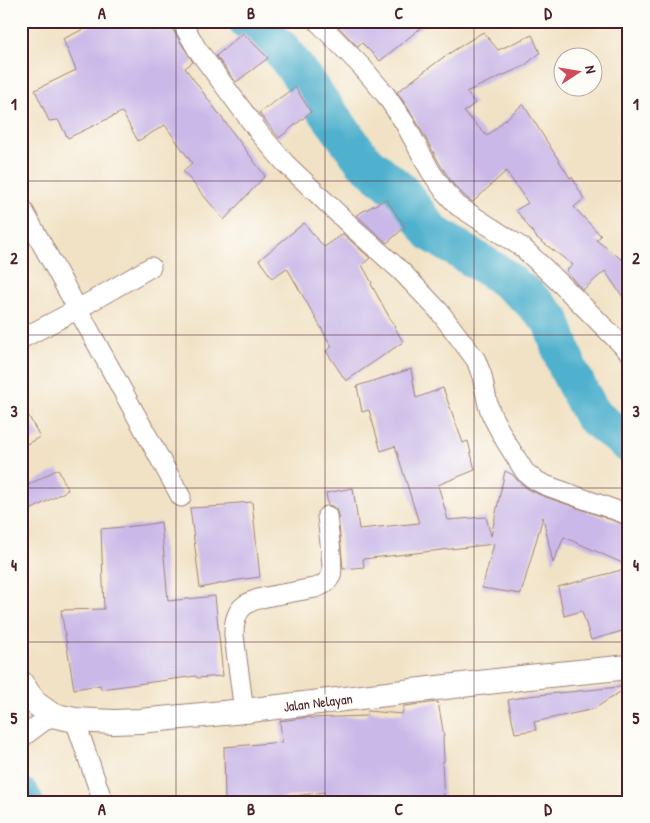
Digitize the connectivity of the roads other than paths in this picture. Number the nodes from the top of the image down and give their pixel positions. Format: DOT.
graph roads {
  1 [pos="181,21"];
  2 [pos="317,21"];
  3 [pos="21,206"];
  4 [pos="151,267"];
  5 [pos="78,309"];
  6 [pos="21,339"];
  7 [pos="629,352"];
  8 [pos="181,497"];
  9 [pos="629,515"];
  10 [pos="327,516"];
  11 [pos="629,667"];
  12 [pos="21,683"];
  13 [pos="244,711"];
  14 [pos="63,718"];
  15 [pos="21,738"];
  16 [pos="103,802"];
  1 -- 9 [label="street"];
  2 -- 7 [label="street"];
  3 -- 5 [label="street"];
  4 -- 5 [label="street"];
  5 -- 6 [label="street"];
  5 -- 8 [label="street"];
  10 -- 13 [label="street"];
  11 -- 13 [label="street, Jalan Nelayan"];
  12 -- 14 [label="street"];
  13 -- 14 [label="street, Jalan Nelayan"];
  14 -- 15 [label="street"];
  14 -- 16 [label="street"];
}
